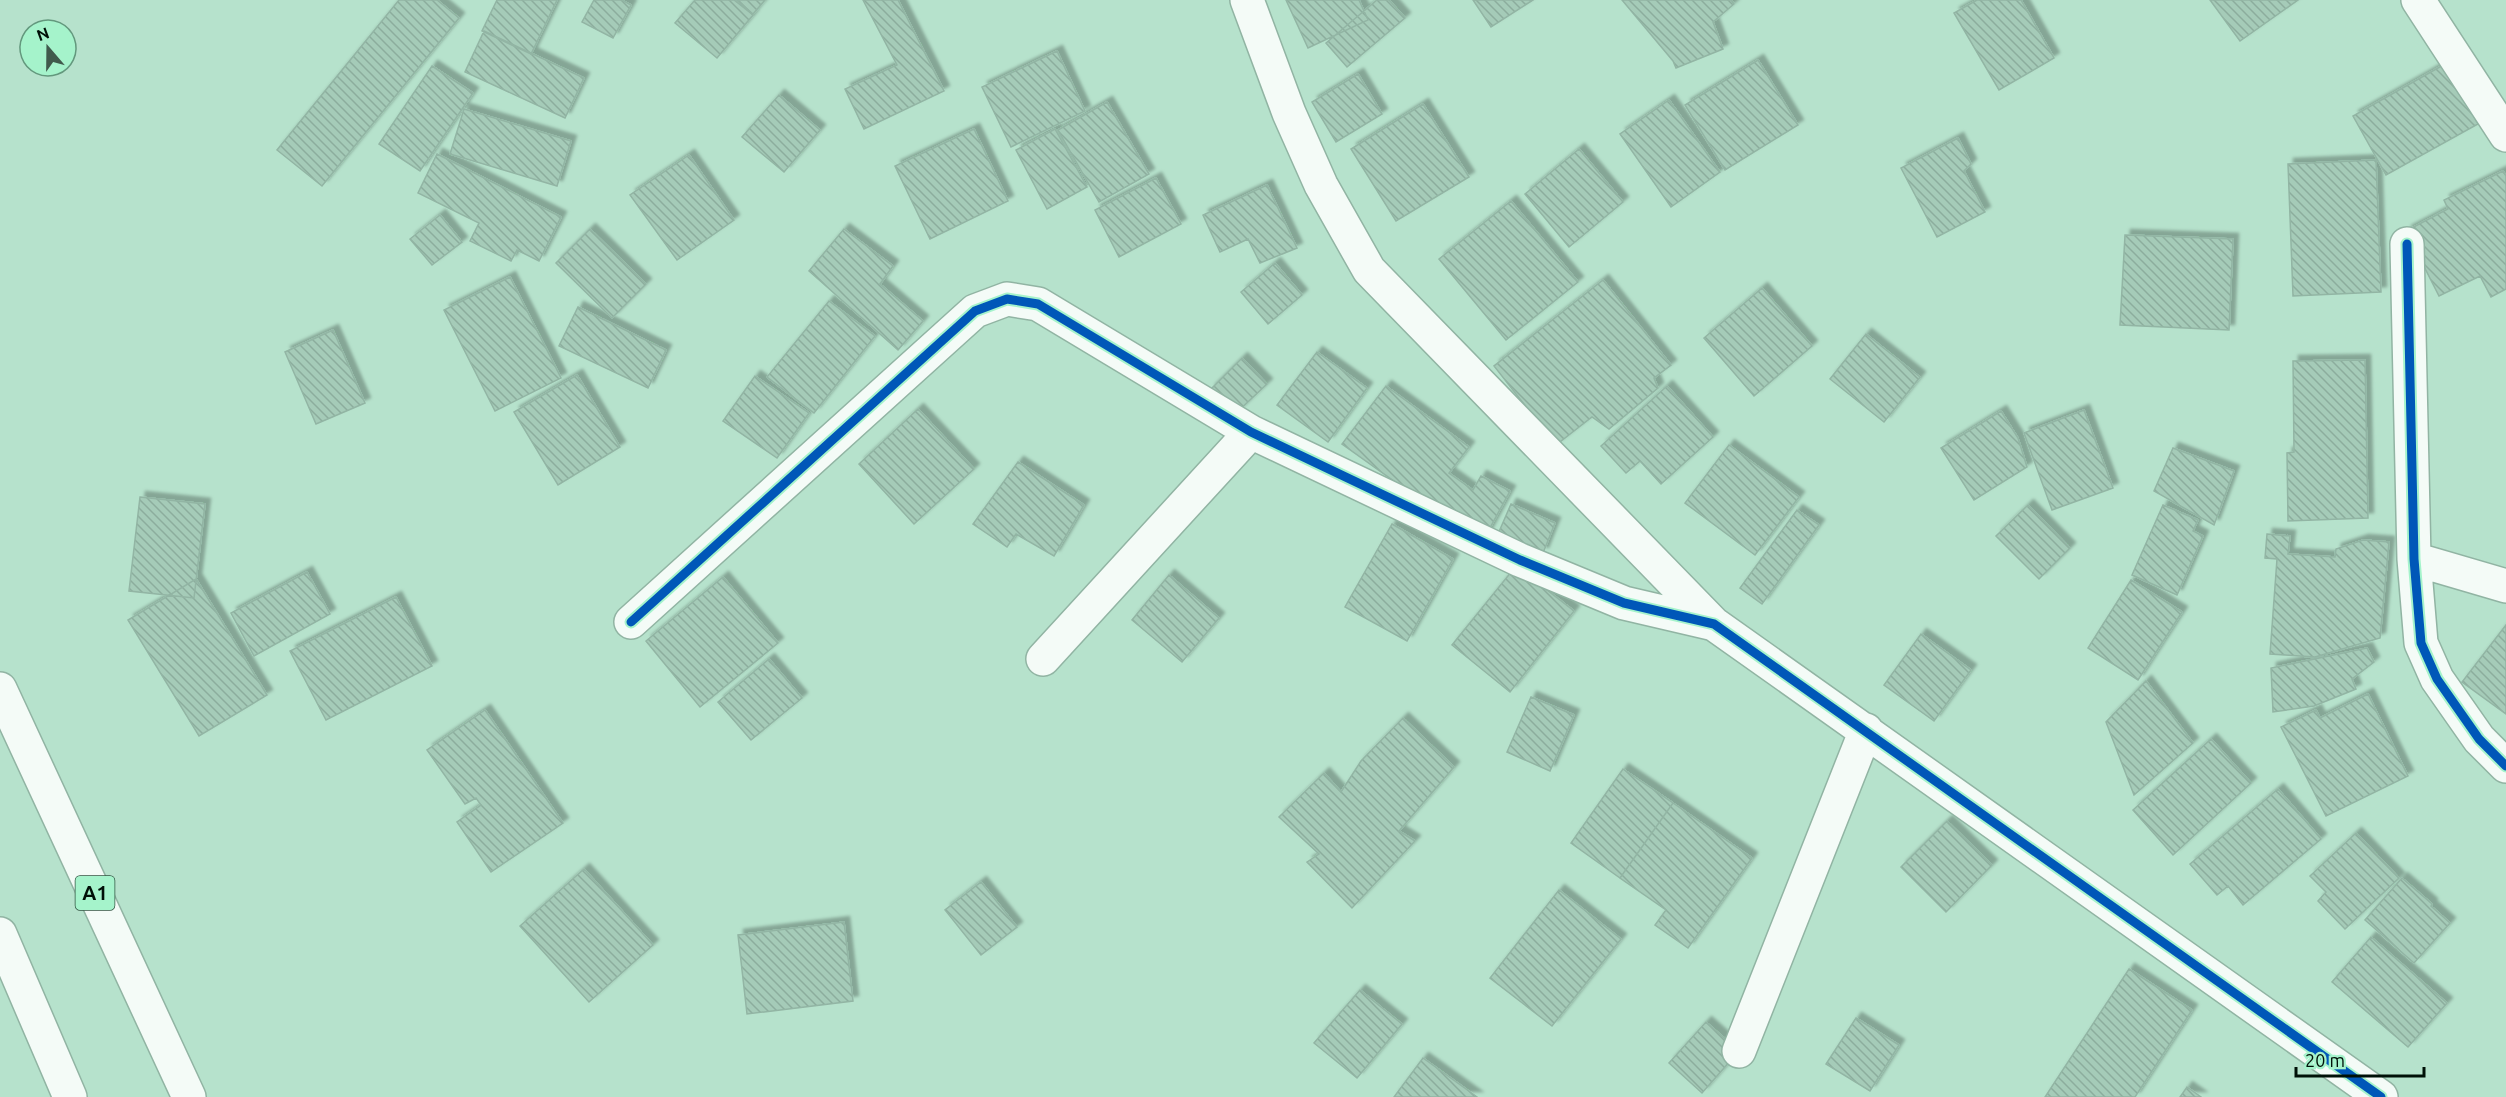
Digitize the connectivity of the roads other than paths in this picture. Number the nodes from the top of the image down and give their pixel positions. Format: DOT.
graph roads {
  1 [pos="1247,0"];
  2 [pos="2418,0"];
  3 [pos="2506,135"];
  4 [pos="2407,244"];
  5 [pos="1251,432"];
  6 [pos="2414,558"];
  7 [pos="2506,586"];
  8 [pos="631,622"];
  9 [pos="1714,624"];
  10 [pos="1043,659"];
  11 [pos="0,689"];
  12 [pos="1866,730"];
  13 [pos="2506,766"];
  14 [pos="0,934"];
  15 [pos="1739,1051"];
  16 [pos="70,1097"];
  17 [pos="189,1097"];
  18 [pos="2381,1097"];
  1 -- 9 [label="main road"];
  2 -- 3 [label="main road"];
  4 -- 6 [label="main road"];
  5 -- 8 [label="main road"];
  5 -- 9 [label="main road"];
  5 -- 10 [label="main road"];
  6 -- 7 [label="main road"];
  6 -- 13 [label="main road"];
  9 -- 12 [label="main road"];
  11 -- 17 [label="main road, A1"];
  12 -- 15 [label="main road"];
  12 -- 18 [label="main road"];
  14 -- 16 [label="main road"];
}
